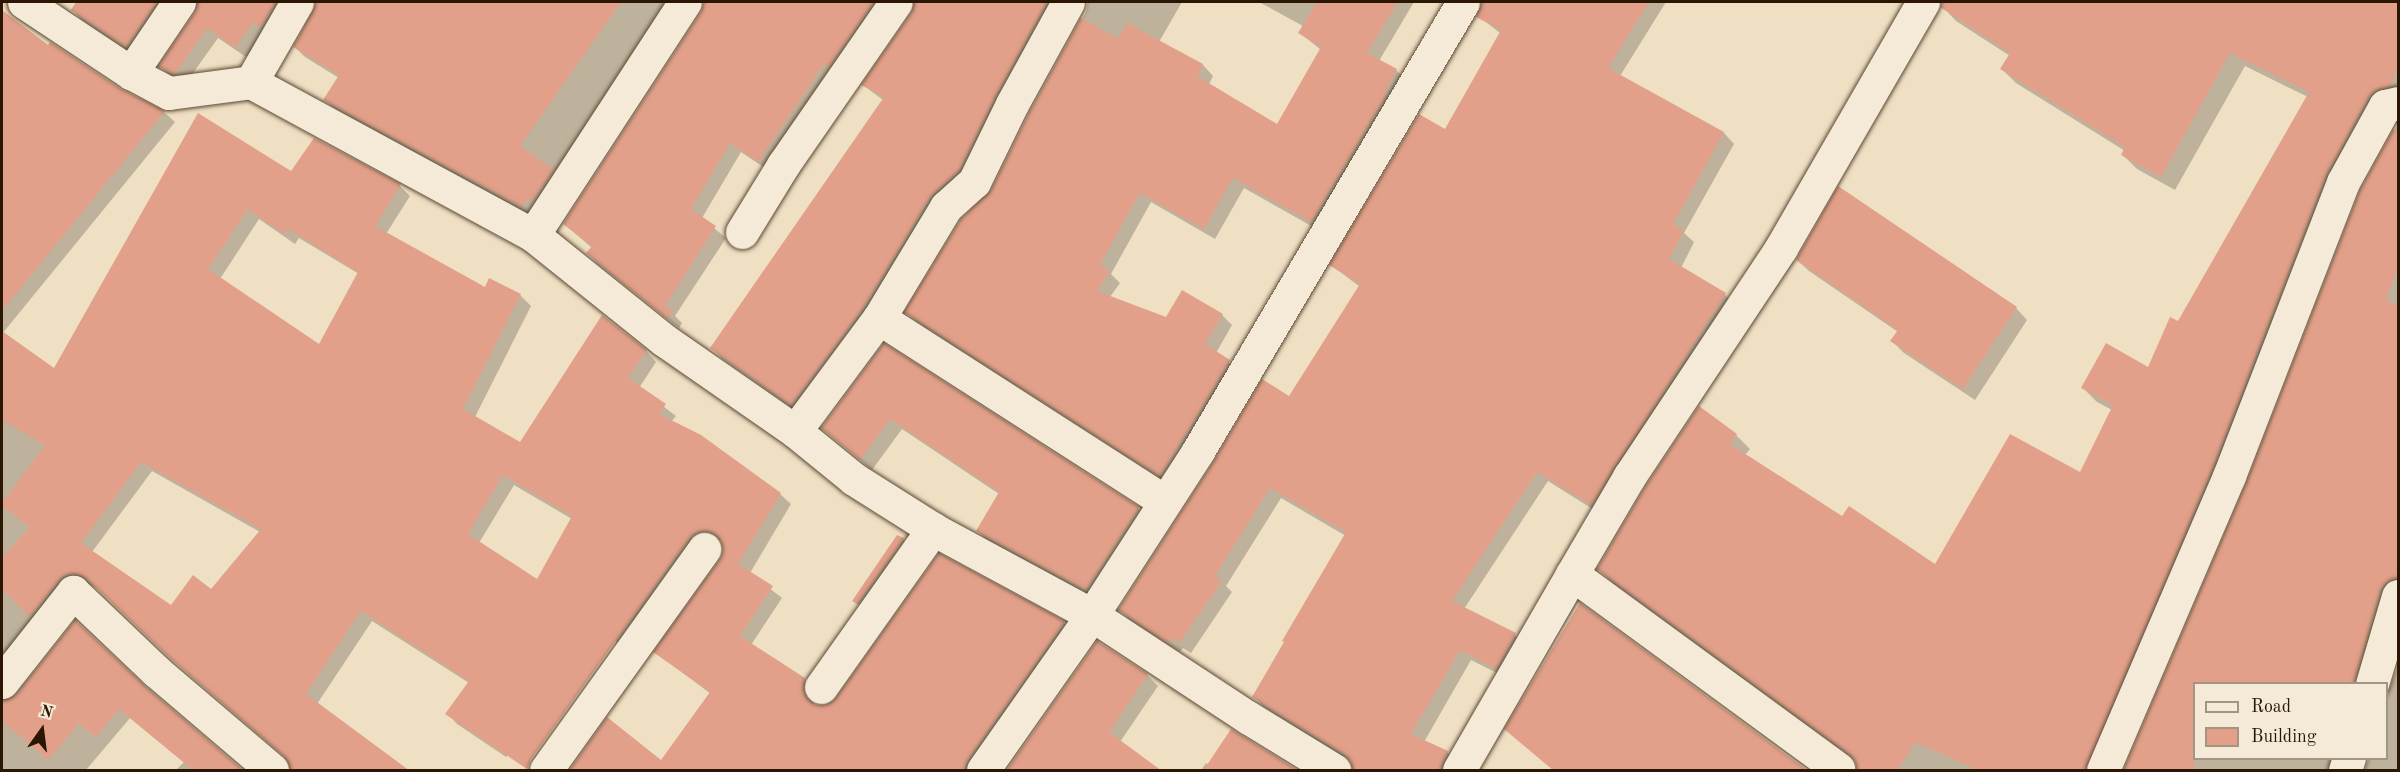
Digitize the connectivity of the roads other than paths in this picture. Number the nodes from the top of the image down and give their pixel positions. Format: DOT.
graph roads {
  1 [pos="24,2"];
  2 [pos="179,2"];
  3 [pos="297,2"];
  4 [pos="685,2"];
  5 [pos="896,2"];
  6 [pos="1068,2"];
  7 [pos="1463,2"];
  8 [pos="1923,2"];
  9 [pos="131,74"];
  10 [pos="251,82"];
  11 [pos="2398,104"];
  12 [pos="742,232"];
  13 [pos="533,236"];
  14 [pos="879,318"];
  15 [pos="795,431"];
  16 [pos="1164,501"];
  17 [pos="933,529"];
  18 [pos="704,549"];
  19 [pos="1572,574"];
  20 [pos="2398,596"];
  21 [pos="1092,615"];
  22 [pos="2,682"];
  23 [pos="2373,682"];
  24 [pos="821,687"];
  25 [pos="1838,769"];
  26 [pos="272,771"];
  27 [pos="546,771"];
  28 [pos="983,771"];
  29 [pos="1334,771"];
  30 [pos="1459,771"];
  31 [pos="2103,771"];
  1 -- 9 [label="street"];
  2 -- 9 [label="street"];
  3 -- 10 [label="street"];
  4 -- 13 [label="street"];
  5 -- 12 [label="street"];
  6 -- 14 [label="street"];
  7 -- 16 [label="street"];
  8 -- 19 [label="street"];
  9 -- 10 [label="street"];
  10 -- 13 [label="street"];
  11 -- 31 [label="street"];
  13 -- 15 [label="street"];
  14 -- 15 [label="street"];
  14 -- 16 [label="street"];
  15 -- 17 [label="street"];
  16 -- 21 [label="street"];
  17 -- 21 [label="street"];
  17 -- 24 [label="street"];
  18 -- 27 [label="street"];
  19 -- 25 [label="street"];
  19 -- 30 [label="street"];
  20 -- 23 [label="street"];
  21 -- 28 [label="street"];
  21 -- 29 [label="street"];
  22 -- 26 [label="street"];
}
